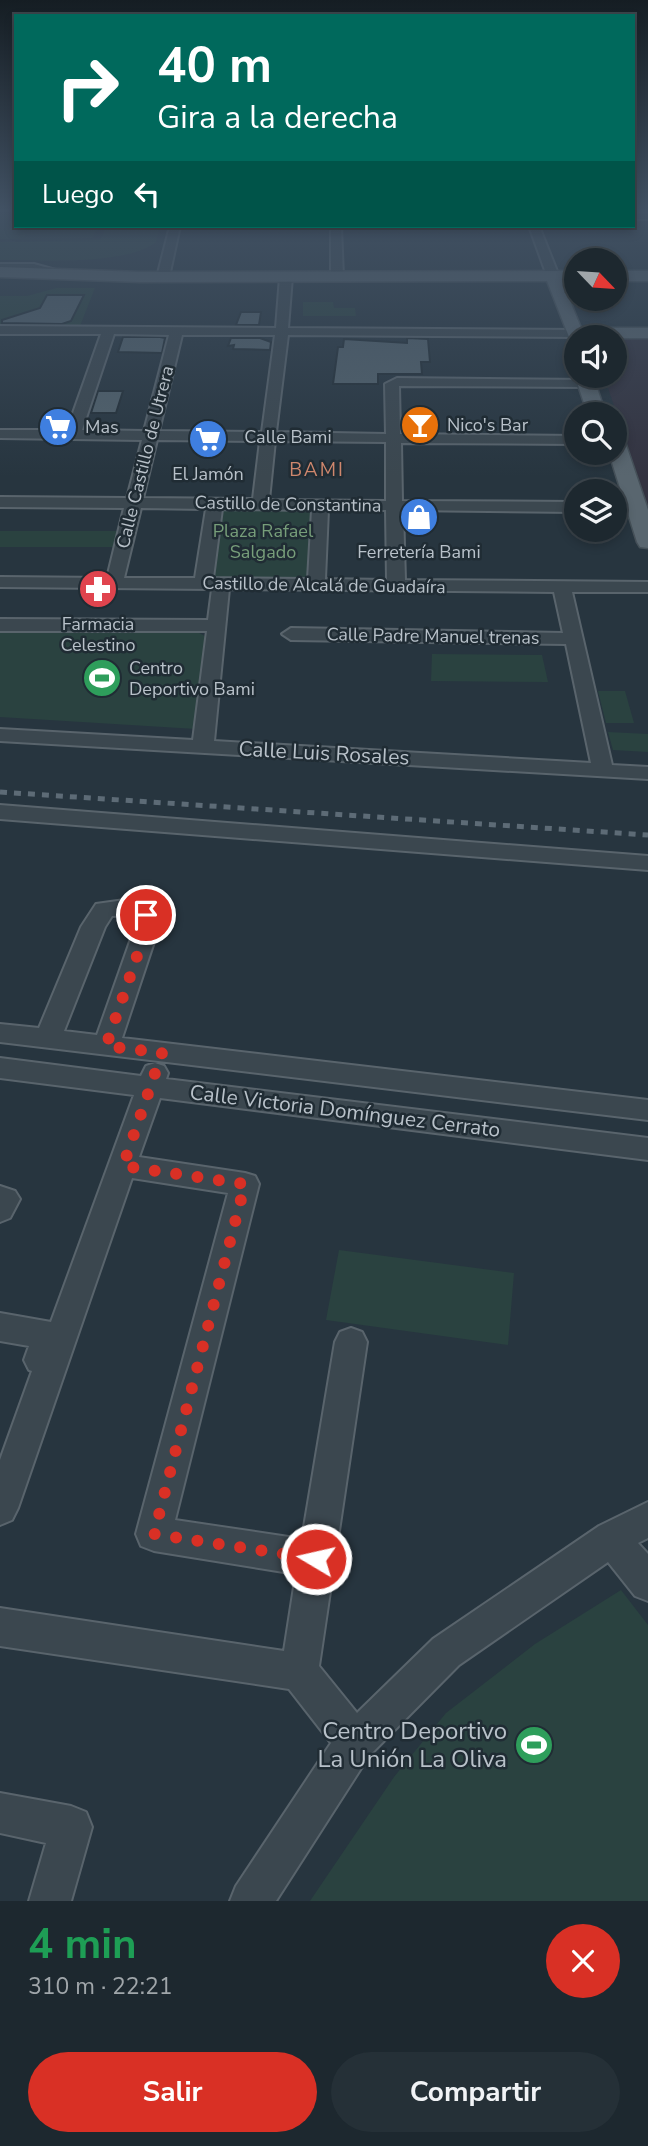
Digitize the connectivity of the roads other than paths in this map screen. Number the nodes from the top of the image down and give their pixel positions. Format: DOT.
graph roads {
  1 [pos="284,300"];
  2 [pos="563,300"];
  3 [pos="574,325"];
  4 [pos="1,331"];
  5 [pos="110,331"];
  6 [pos="176,331"];
  7 [pos="282,331"];
  8 [pos="648,333"];
  9 [pos="627,334"];
  10 [pos="564,336"];
  11 [pos="564,380"];
  12 [pos="0,434"];
  13 [pos="73,435"];
  14 [pos="151,436"];
  15 [pos="394,437"];
  16 [pos="267,438"];
  17 [pos="564,440"];
  18 [pos="622,465"];
  19 [pos="0,502"];
  20 [pos="133,503"];
  21 [pos="215,504"];
  22 [pos="260,504"];
  23 [pos="320,505"];
  24 [pos="395,506"];
  25 [pos="564,507"];
  26 [pos="627,508"];
  27 [pos="637,508"];
  28 [pos="648,542"];
  29 [pos="0,582"];
  30 [pos="62,582"];
  31 [pos="114,583"];
  32 [pos="212,584"];
  33 [pos="316,585"];
  34 [pos="396,586"];
  35 [pos="562,586"];
  36 [pos="648,587"];
  37 [pos="0,625"];
  38 [pos="46,625"];
  39 [pos="216,626"];
  40 [pos="291,634"];
  41 [pos="574,639"];
  42 [pos="0,735"];
  43 [pos="203,747"];
  44 [pos="603,770"];
  45 [pos="648,773"];
  46 [pos="0,812"];
  47 [pos="648,863"];
  48 [pos="0,1033"];
  49 [pos="48,1039"];
  50 [pos="106,1046"];
  51 [pos="162,1053"];
  52 [pos="0,1068"];
  53 [pos="150,1087"];
  54 [pos="648,1110"];
  55 [pos="648,1149"];
  56 [pos="123,1166"];
  57 [pos="0,1198"];
  58 [pos="0,1210"];
  59 [pos="0,1316"];
  60 [pos="64,1326"];
  61 [pos="0,1327"];
  62 [pos="351,1342"];
  63 [pos="0,1467"];
  64 [pos="0,1508"];
  65 [pos="648,1519"];
  66 [pos="612,1538"];
  67 [pos="316,1559"];
  68 [pos="648,1583"];
  69 [pos="0,1627"];
  70 [pos="299,1672"];
  71 [pos="355,1742"];
  72 [pos="0,1813"];
  73 [pos="50,1901"];
  74 [pos="251,1901"];
  1 -- 7 [label="street"];
  2 -- 3 [label="main road"];
  4 -- 5 [label="street"];
  5 -- 6 [label="street"];
  5 -- 13 [label="street"];
  6 -- 7 [label="street"];
  6 -- 14 [label="street, Calle Castillo de Utrera"];
  7 -- 10 [label="street"];
  7 -- 16 [label="street"];
  8 -- 9 [label="main road"];
  11 -- 15 [label="street"];
  12 -- 13 [label="street, Calle Bami"];
  13 -- 14 [label="street, Calle Bami"];
  14 -- 16 [label="street, Calle Bami"];
  14 -- 20 [label="street, Calle Castillo de Utrera"];
  15 -- 16 [label="street, Calle Bami"];
  15 -- 17 [label="street, Calle Bami"];
  15 -- 24 [label="street"];
  16 -- 22 [label="street"];
  18 -- 27 [label="main road"];
  19 -- 20 [label="street, Castillo de Constantina"];
  20 -- 21 [label="street, Castillo de Constantina"];
  20 -- 31 [label="street, Calle Castillo de Utrera"];
  21 -- 22 [label="street, Castillo de Constantina"];
  21 -- 32 [label="street"];
  22 -- 23 [label="street, Castillo de Constantina"];
  23 -- 24 [label="street, Castillo de Constantina"];
  23 -- 33 [label="street"];
  24 -- 25 [label="street, Castillo de Constantina"];
  24 -- 34 [label="street"];
  26 -- 27 [label="street"];
  27 -- 28 [label="main road"];
  29 -- 30 [label="street, Castillo de Alcalá de Guadaíra"];
  30 -- 31 [label="street, Castillo de Alcalá de Guadaíra"];
  30 -- 38 [label="street"];
  31 -- 32 [label="street, Castillo de Alcalá de Guadaíra"];
  32 -- 33 [label="street, Castillo de Alcalá de Guadaíra"];
  32 -- 39 [label="street"];
  33 -- 34 [label="street, Castillo de Alcalá de Guadaíra"];
  34 -- 35 [label="street, Castillo de Alcalá de Guadaíra"];
  35 -- 36 [label="street, Castillo de Alcalá de Guadaíra"];
  35 -- 41 [label="street, Calle Padre Manuel trenas"];
  37 -- 38 [label="street"];
  38 -- 39 [label="street"];
  39 -- 43 [label="street"];
  40 -- 41 [label="street, Calle Padre Manuel trenas"];
  41 -- 44 [label="street, Calle Padre Manuel trenas"];
  42 -- 43 [label="street, Calle Luis Rosales"];
  43 -- 44 [label="street, Calle Luis Rosales"];
  44 -- 45 [label="street, Calle Luis Rosales"];
  46 -- 47 [label="street"];
  48 -- 49 [label="street, Calle Victoria Domínguez Cerrato"];
  49 -- 50 [label="street, Calle Victoria Domínguez Cerrato"];
  49 -- 50 [label="street"];
  50 -- 51 [label="street, Calle Victoria Domínguez Cerrato"];
  51 -- 53 [label="street"];
  51 -- 54 [label="street, Calle Victoria Domínguez Cerrato"];
  52 -- 53 [label="street, Calle Victoria Domínguez Cerrato"];
  53 -- 55 [label="street, Calle Victoria Domínguez Cerrato"];
  53 -- 56 [label="street"];
  56 -- 60 [label="street"];
  56 -- 67 [label="street"];
  57 -- 58 [label="street"];
  59 -- 60 [label="street"];
  60 -- 64 [label="street"];
  61 -- 63 [label="street"];
  62 -- 67 [label="street"];
  65 -- 66 [label="street"];
  66 -- 68 [label="street"];
  66 -- 71 [label="street"];
  67 -- 70 [label="street"];
  69 -- 70 [label="street"];
  70 -- 71 [label="street"];
  71 -- 74 [label="street"];
  72 -- 73 [label="street"];
}
